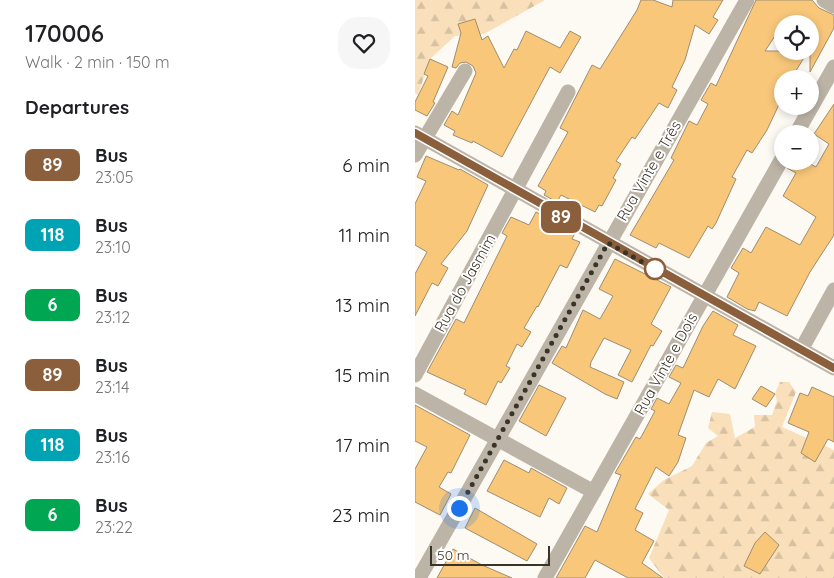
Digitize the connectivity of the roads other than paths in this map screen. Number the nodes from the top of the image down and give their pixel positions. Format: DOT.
graph roads {
  1 [pos="747,0"];
  2 [pos="824,0"];
  3 [pos="834,6"];
  4 [pos="834,66"];
  5 [pos="465,71"];
  6 [pos="569,92"];
  7 [pos="801,125"];
  8 [pos="420,136"];
  9 [pos="415,155"];
  10 [pos="776,170"];
  11 [pos="516,191"];
  12 [pos="608,243"];
  13 [pos="834,290"];
  14 [pos="704,296"];
  15 [pos="801,350"];
  16 [pos="834,368"];
  17 [pos="415,375"];
  18 [pos="415,394"];
  19 [pos="498,439"];
  20 [pos="594,492"];
  21 [pos="419,578"];
  22 [pos="545,578"];
  1 -- 12 [label="street, Rua Vinte e Três"];
  2 -- 3 [label="street"];
  4 -- 7 [label="street"];
  5 -- 8 [label="street"];
  6 -- 11 [label="street, Rua do Jasmim"];
  8 -- 9 [label="street"];
  8 -- 11 [label="street"];
  10 -- 14 [label="street, Rua Vinte e Dois"];
  11 -- 12 [label="street"];
  11 -- 17 [label="street, Rua do Jasmim"];
  12 -- 14 [label="street"];
  12 -- 19 [label="street, Rua Vinte e Três"];
  13 -- 15 [label="street"];
  14 -- 15 [label="street"];
  14 -- 20 [label="street, Rua Vinte e Dois"];
  15 -- 16 [label="street"];
  18 -- 19 [label="street"];
  19 -- 20 [label="street"];
  19 -- 21 [label="street, Rua Vinte e Três"];
  20 -- 22 [label="street, Rua Vinte e Dois"];
}
